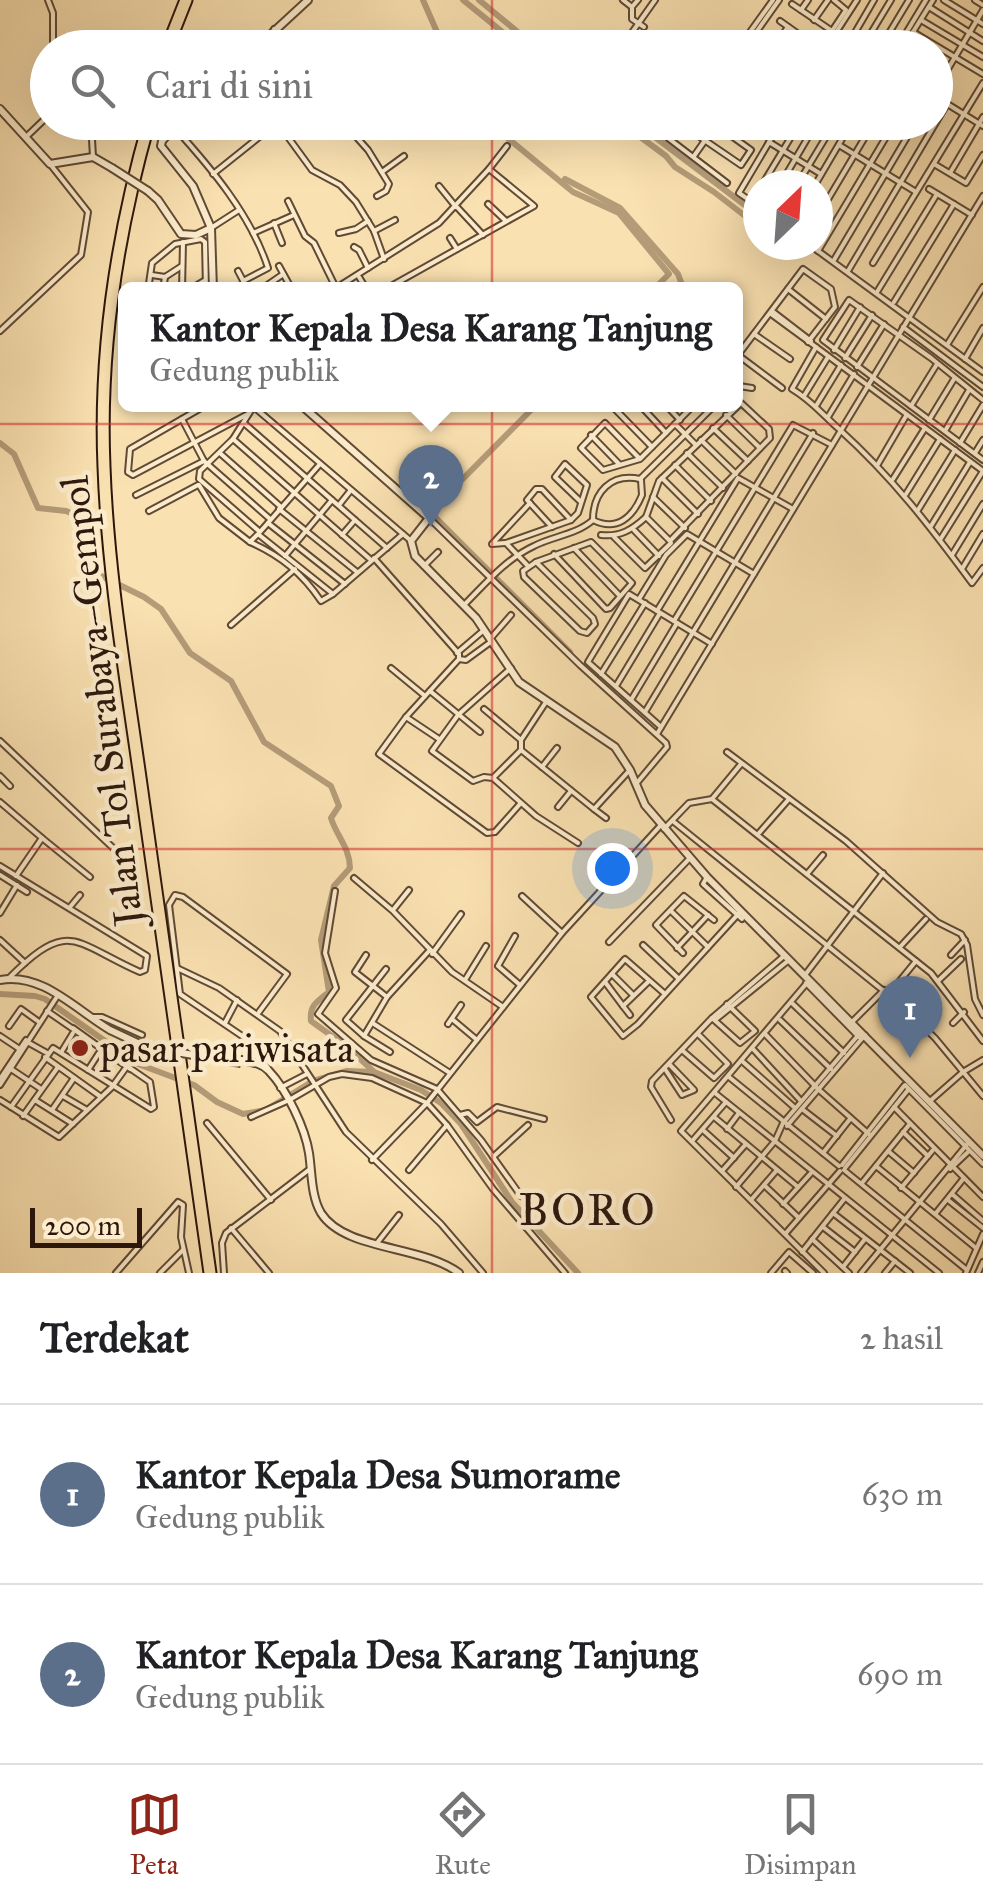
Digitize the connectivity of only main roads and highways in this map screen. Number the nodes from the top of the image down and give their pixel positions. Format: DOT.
graph roads {
  1 [pos="189,0"];
  2 [pos="177,30"];
  3 [pos="141,140"];
  4 [pos="207,1273"];
  1 -- 2 [label="highway"];
  3 -- 4 [label="highway, Jalan Tol Surabaya–Gempol"];
}
